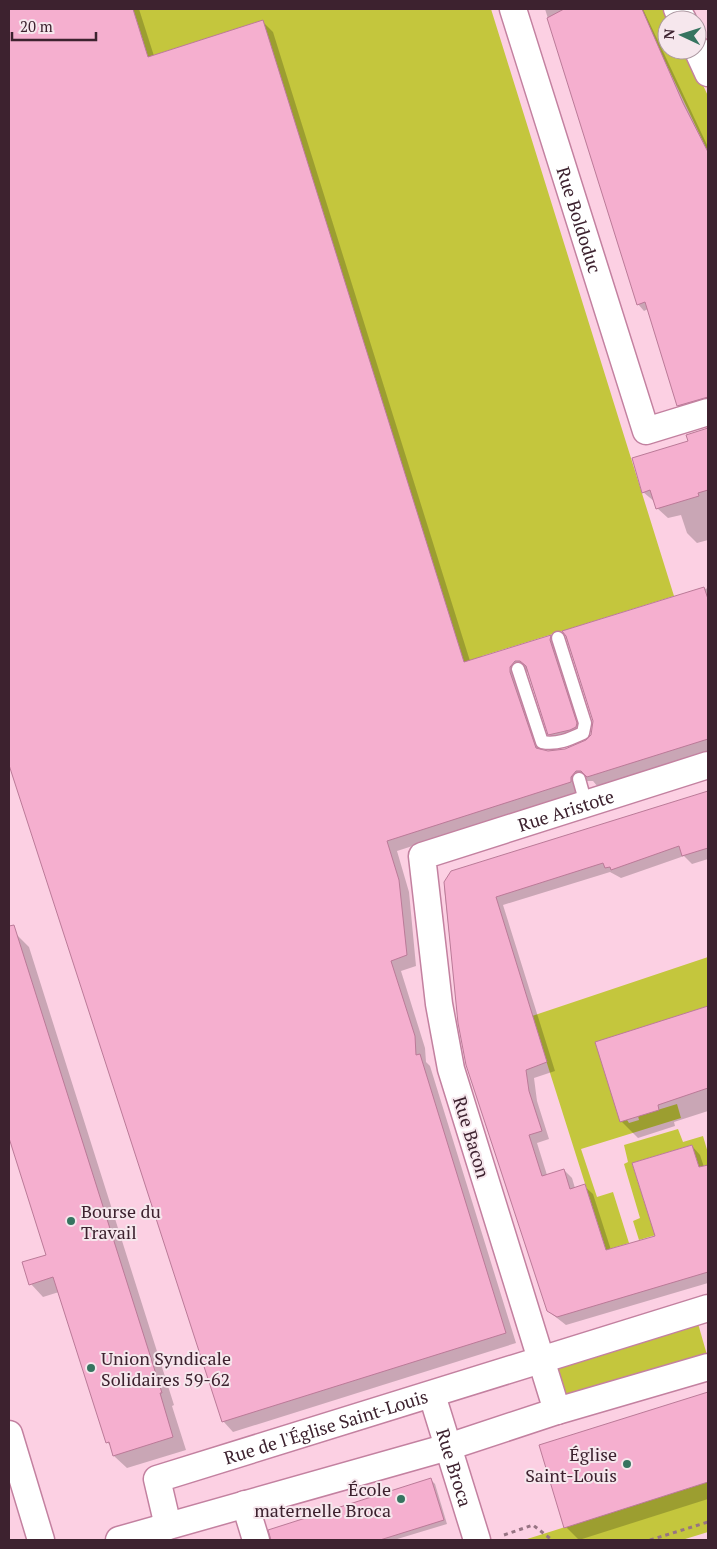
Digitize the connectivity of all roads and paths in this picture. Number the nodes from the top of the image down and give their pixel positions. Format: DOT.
graph roads {
  1 [pos="514,9"];
  2 [pos="702,60"];
  3 [pos="708,73"];
  4 [pos="708,412"];
  5 [pos="558,638"];
  6 [pos="518,669"];
  7 [pos="708,765"];
  8 [pos="579,780"];
  9 [pos="586,804"];
  10 [pos="422,856"];
  11 [pos="708,1308"];
  12 [pos="541,1360"];
  13 [pos="708,1367"];
  14 [pos="432,1395"];
  15 [pos="557,1411"];
  16 [pos="9,1434"];
  17 [pos="448,1447"];
  18 [pos="245,1504"];
  19 [pos="708,1522"];
  20 [pos="168,1526"];
  21 [pos="487,1539"];
  22 [pos="41,1540"];
  23 [pos="119,1540"];
  24 [pos="256,1540"];
  25 [pos="552,1540"];
  26 [pos="650,1540"];
  1 -- 4 [label="street, Rue Boldoduc"];
  2 -- 3 [label="street"];
  5 -- 6 [label="lane"];
  7 -- 9 [label="street, Rue Aristote"];
  8 -- 9 [label="lane"];
  9 -- 10 [label="street, Rue Aristote"];
  10 -- 12 [label="street, Rue Bacon"];
  11 -- 12 [label="street, Rue de l'Église Saint-Louis"];
  12 -- 14 [label="street, Rue de l'Église Saint-Louis"];
  12 -- 15 [label="street, Rue Bacon"];
  13 -- 15 [label="street"];
  14 -- 17 [label="street, Rue Broca"];
  14 -- 20 [label="street, Rue de l'Église Saint-Louis"];
  15 -- 17 [label="street"];
  16 -- 22 [label="street"];
  17 -- 18 [label="street"];
  17 -- 21 [label="street, Rue Broca"];
  18 -- 20 [label="street"];
  18 -- 24 [label="street"];
  19 -- 26 [label="path"];
  20 -- 23 [label="street"];
  21 -- 25 [label="path"];
}
